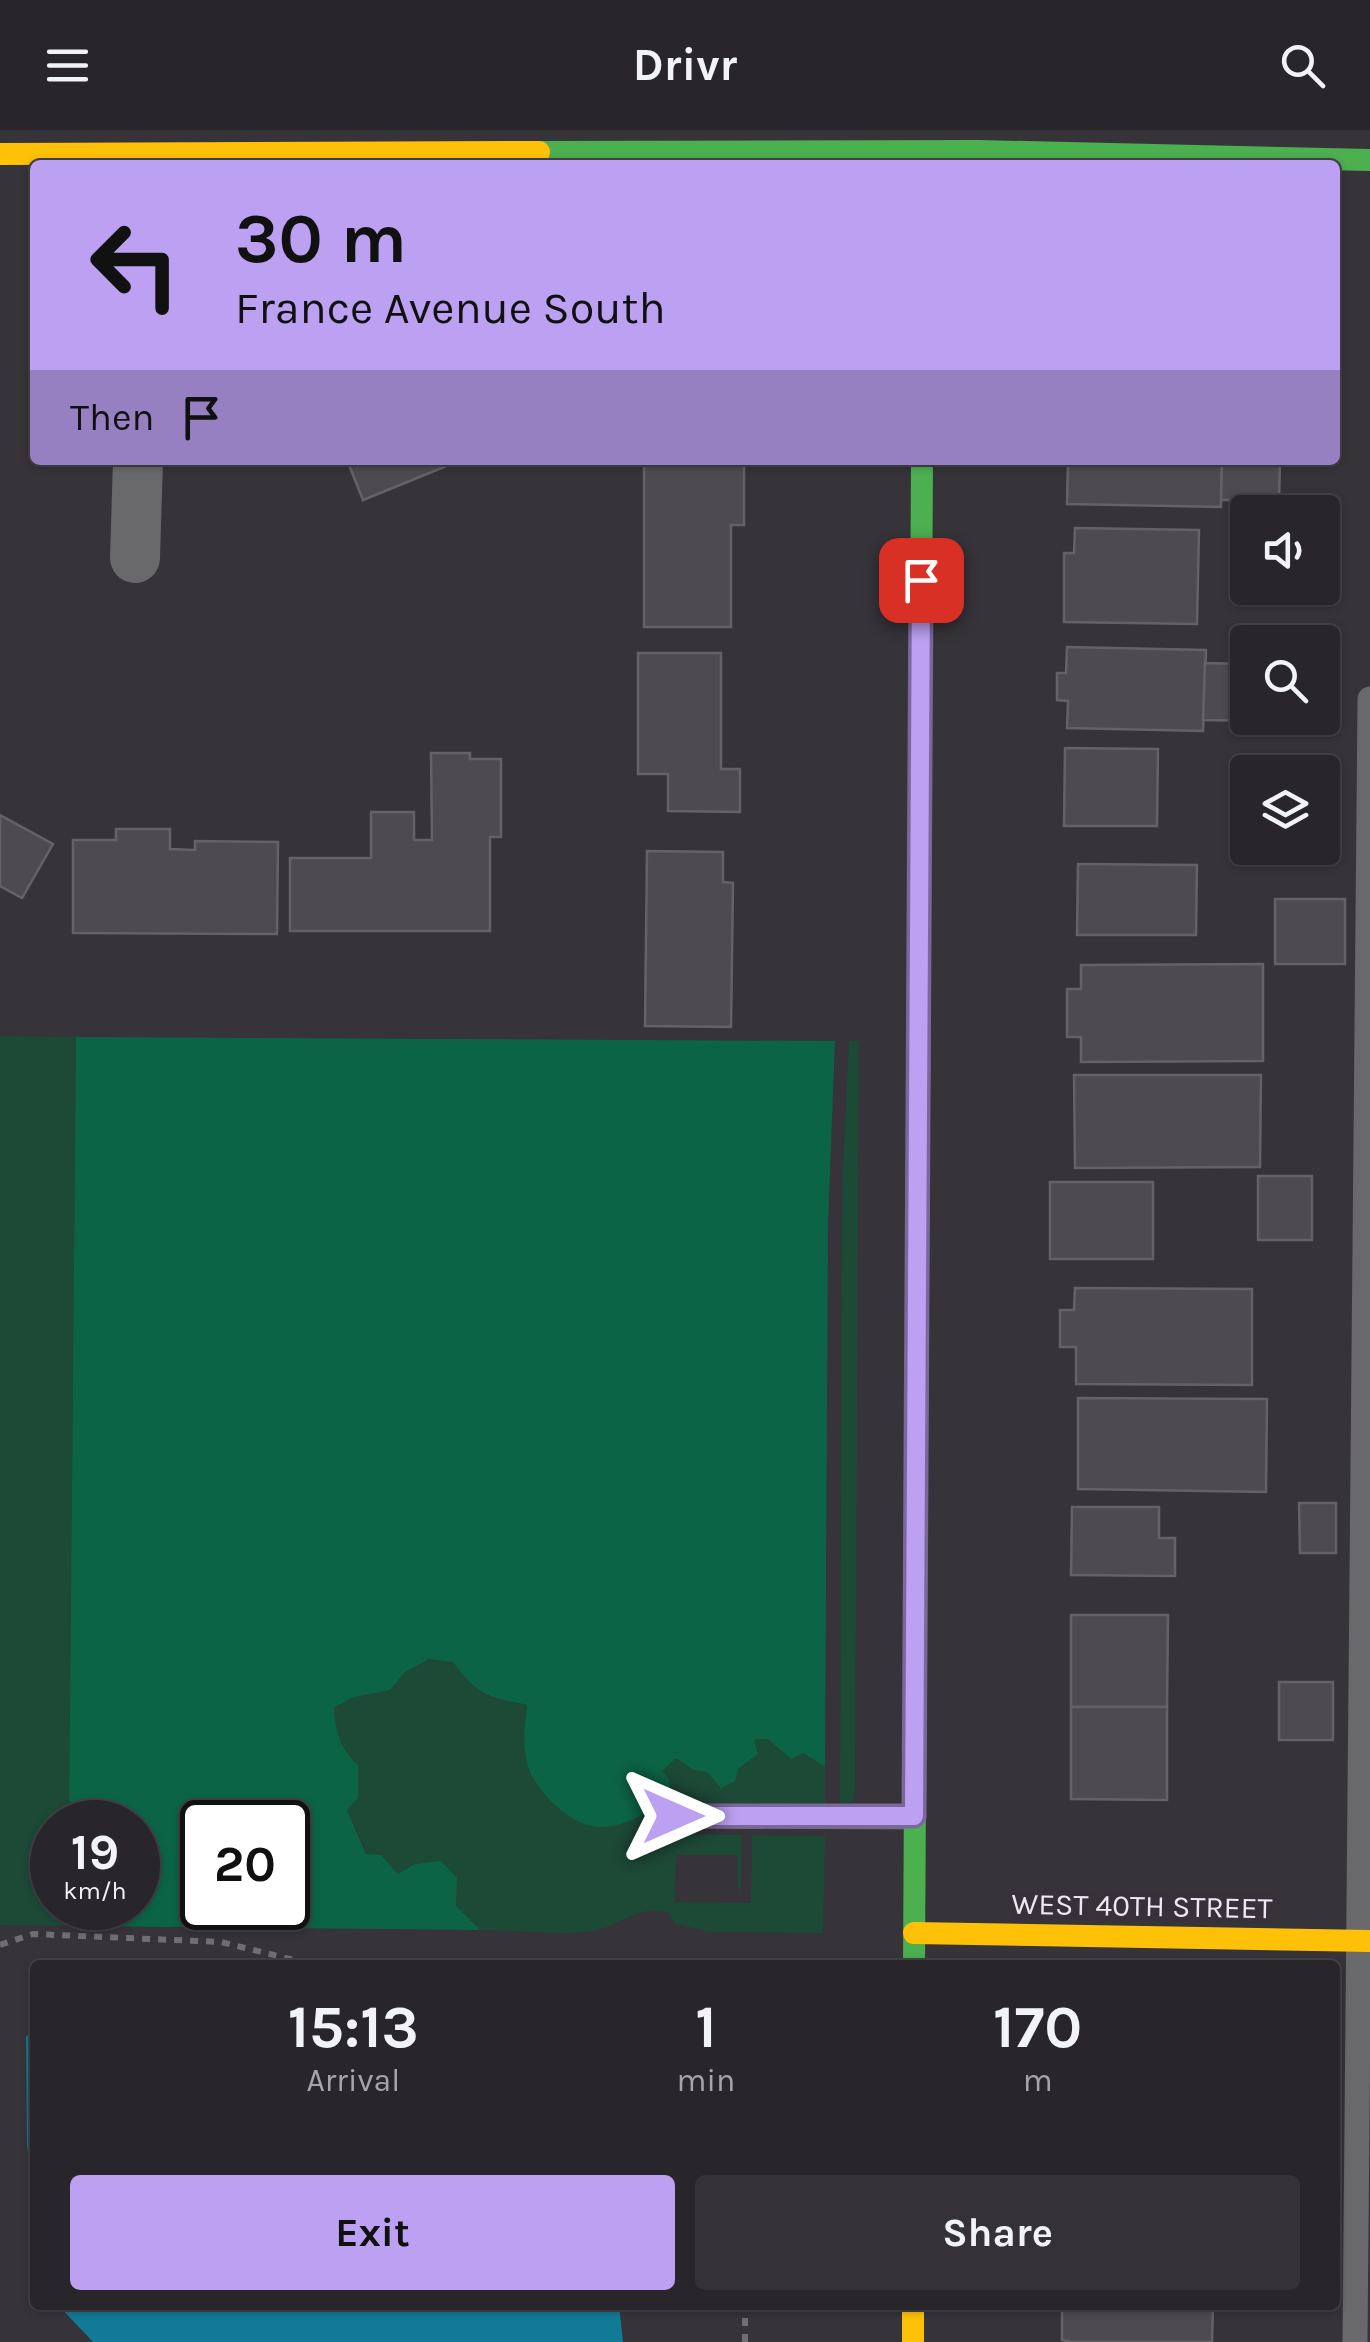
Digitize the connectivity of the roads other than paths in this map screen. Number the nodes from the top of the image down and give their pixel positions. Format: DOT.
graph roads {
  1 [pos="923,150"];
  2 [pos="23,152"];
  3 [pos="1370,160"];
  4 [pos="138,465"];
  5 [pos="922,465"];
  6 [pos="134,558"];
  7 [pos="1370,700"];
  8 [pos="673,1816"];
  9 [pos="914,1816"];
  10 [pos="914,1932"];
  11 [pos="1364,1940"];
  12 [pos="914,1960"];
  13 [pos="913,2310"];
  14 [pos="912,2342"];
  15 [pos="1355,2342"];
  1 -- 2 [label="street"];
  1 -- 3 [label="street"];
  4 -- 6 [label="street"];
  5 -- 9 [label="street"];
  7 -- 11 [label="lane"];
  8 -- 9 [label="lane"];
  9 -- 10 [label="street"];
  10 -- 11 [label="street, WEST 40TH STREET"];
  10 -- 12 [label="street"];
  11 -- 15 [label="lane"];
  13 -- 14 [label="street"];
}
